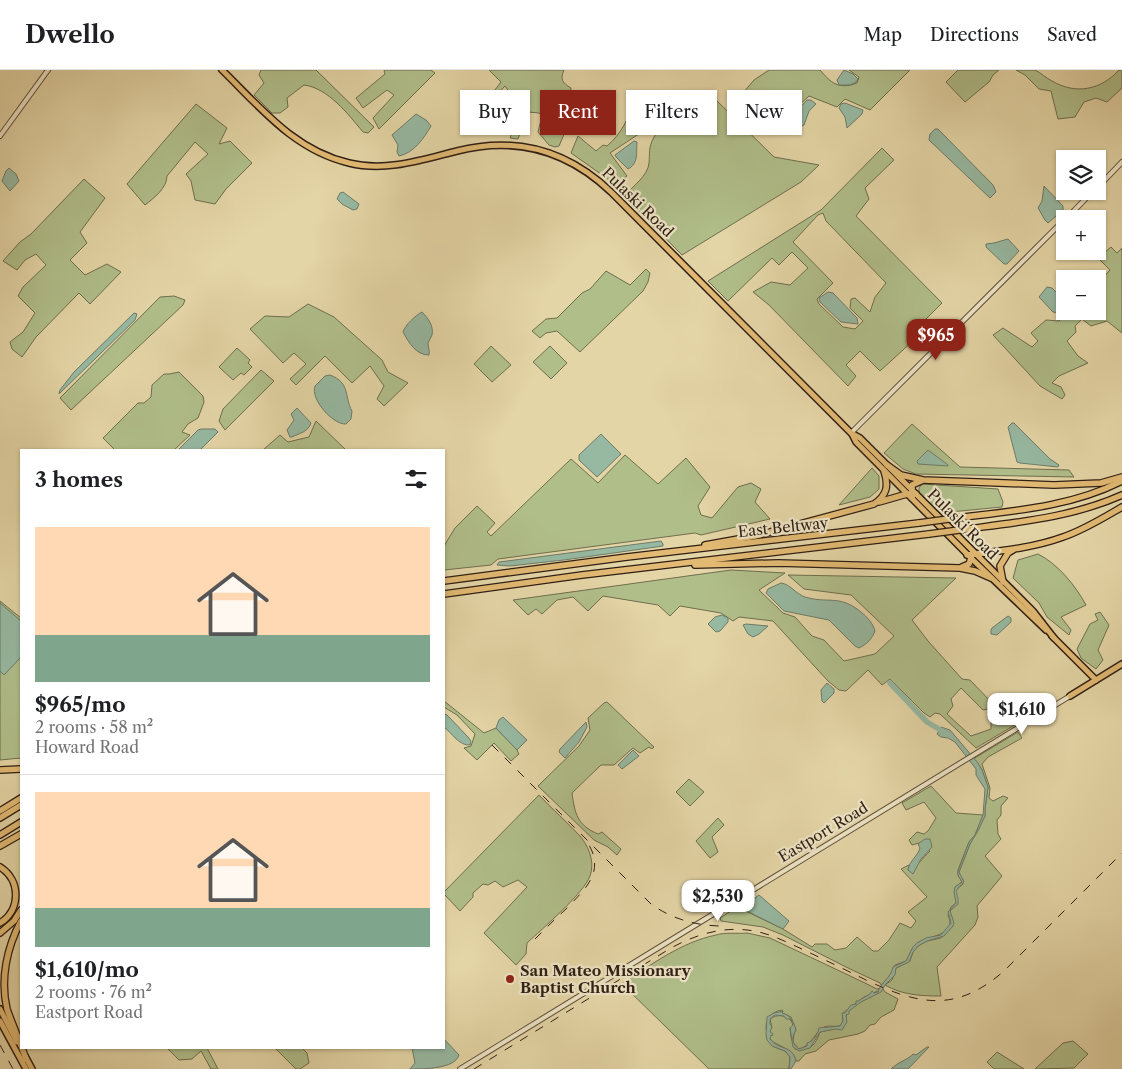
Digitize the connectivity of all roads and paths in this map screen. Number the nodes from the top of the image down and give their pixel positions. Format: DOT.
graph roads {
  1 [pos="48,70"];
  2 [pos="222,70"];
  3 [pos="0,136"];
  4 [pos="1122,162"];
  5 [pos="1106,179"];
  6 [pos="1084,200"];
  7 [pos="1074,210"];
  8 [pos="1056,228"];
  9 [pos="851,433"];
  10 [pos="886,468"];
  11 [pos="1122,479"];
  12 [pos="923,480"];
  13 [pos="911,494"];
  14 [pos="1122,495"];
  15 [pos="874,504"];
  16 [pos="1122,507"];
  17 [pos="1016,548"];
  18 [pos="972,555"];
  19 [pos="627,557"];
  20 [pos="661,566"];
  21 [pos="960,568"];
  22 [pos="991,578"];
  23 [pos="445,581"];
  24 [pos="1003,582"];
  25 [pos="445,594"];
  26 [pos="1054,638"];
  27 [pos="1122,664"];
  28 [pos="1096,680"];
  29 [pos="1070,696"];
  30 [pos="20,769"];
  31 [pos="0,770"];
  32 [pos="20,799"];
  33 [pos="20,806"];
  34 [pos="0,811"];
  35 [pos="0,818"];
  36 [pos="20,823"];
  37 [pos="0,835"];
  38 [pos="20,835"];
  39 [pos="0,846"];
  40 [pos="0,867"];
  41 [pos="20,912"];
  42 [pos="0,923"];
  43 [pos="20,923"];
  44 [pos="0,933"];
  45 [pos="0,1009"];
  46 [pos="0,1021"];
  47 [pos="20,1042"];
  48 [pos="20,1047"];
  49 [pos="21,1049"];
  50 [pos="23,1049"];
  51 [pos="26,1059"];
  52 [pos="26,1069"];
  53 [pos="32,1069"];
  54 [pos="460,1069"];
  1 -- 3 [label="street"];
  2 -- 9 [label="main road, Pulaski Road"];
  4 -- 5 [label="street"];
  6 -- 7 [label="street"];
  8 -- 9 [label="street"];
  9 -- 10 [label="main road, Pulaski Road"];
  10 -- 12 [label="highway"];
  10 -- 13 [label="main road, Pulaski Road"];
  10 -- 15 [label="highway"];
  11 -- 12 [label="highway"];
  11 -- 19 [label="highway, East Beltway, bridge"];
  12 -- 13 [label="highway"];
  13 -- 15 [label="highway"];
  13 -- 18 [label="main road, Pulaski Road"];
  14 -- 20 [label="highway, East Beltway, bridge"];
  15 -- 19 [label="highway"];
  16 -- 17 [label="highway"];
  17 -- 18 [label="highway"];
  17 -- 24 [label="highway"];
  18 -- 21 [label="highway"];
  18 -- 22 [label="main road, Pulaski Road"];
  18 -- 24 [label="main road, Pulaski Road"];
  19 -- 23 [label="highway, East Beltway"];
  20 -- 21 [label="highway"];
  20 -- 25 [label="highway, East Beltway"];
  21 -- 22 [label="highway"];
  22 -- 26 [label="main road, Pulaski Road"];
  24 -- 26 [label="main road, Pulaski Road"];
  26 -- 28 [label="main road, Pulaski Road"];
  27 -- 28 [label="main road, Eastport Road"];
  28 -- 29 [label="main road, Eastport Road"];
  29 -- 54 [label="street, Eastport Road"];
  30 -- 31 [label="highway"];
  32 -- 34 [label="highway"];
  33 -- 35 [label="highway"];
  36 -- 37 [label="highway"];
  38 -- 39 [label="highway"];
  40 -- 42 [label="highway"];
  41 -- 44 [label="highway"];
  43 -- 47 [label="highway"];
  45 -- 48 [label="main road"];
  46 -- 52 [label="main road"];
  49 -- 51 [label="main road"];
  50 -- 51 [label="highway"];
  51 -- 53 [label="main road"];
}
